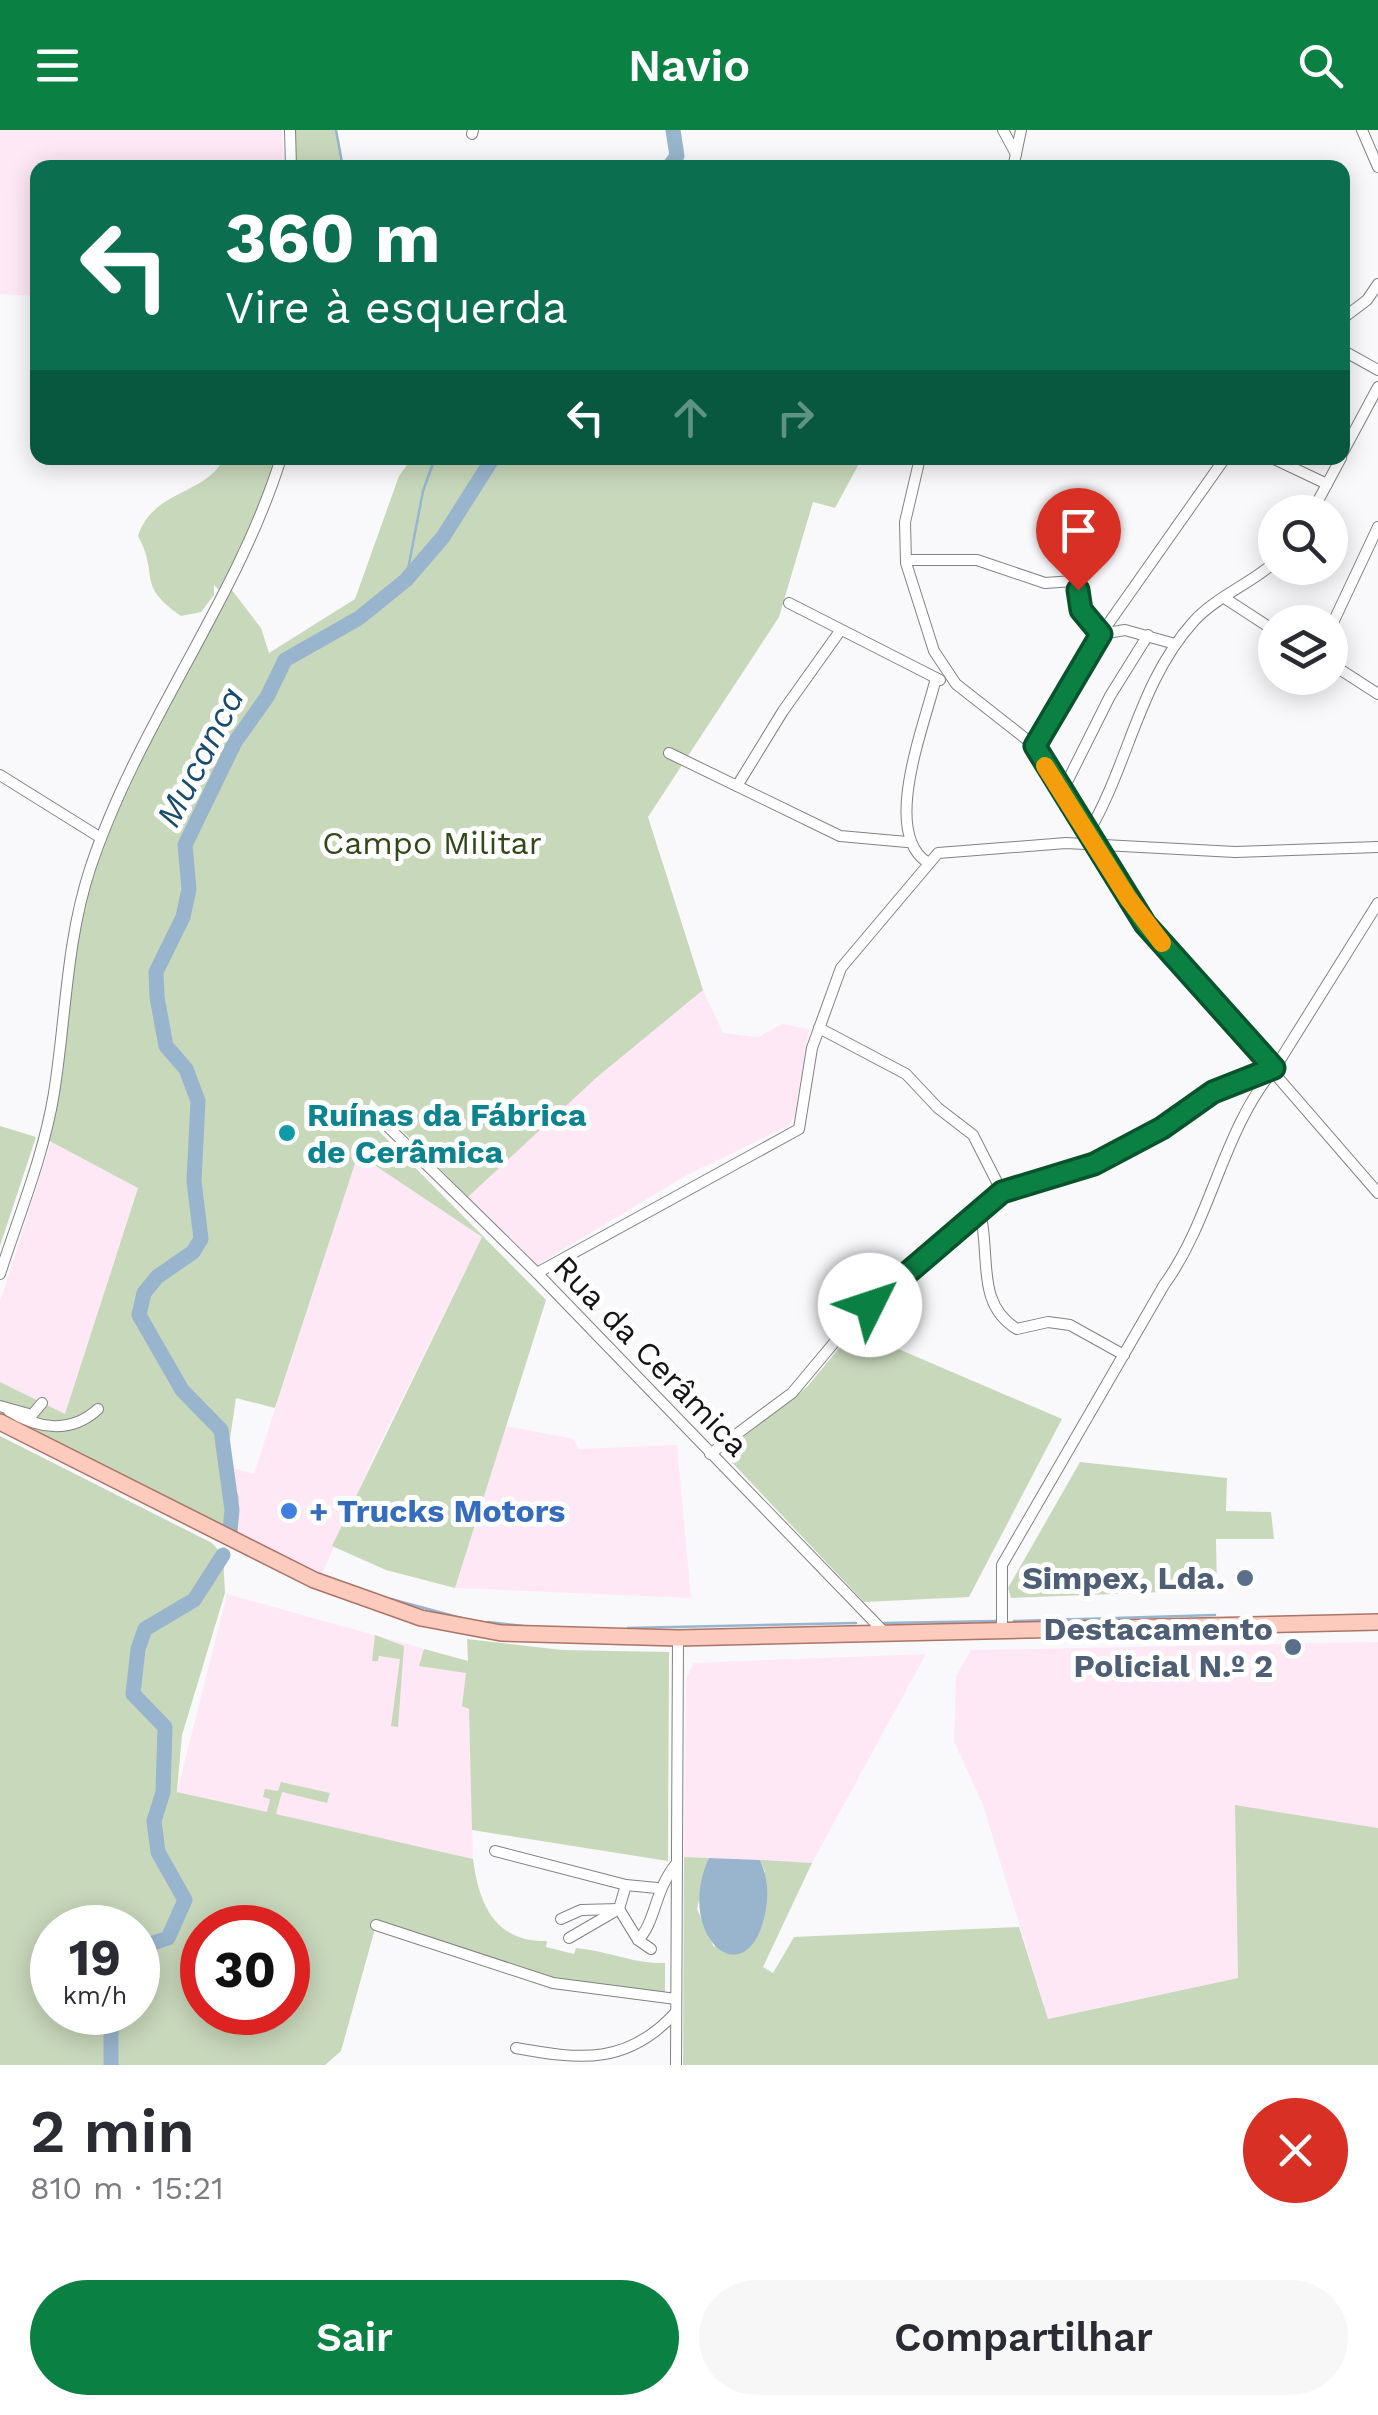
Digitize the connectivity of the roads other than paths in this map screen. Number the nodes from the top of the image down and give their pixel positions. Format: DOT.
graph roads {
  1 [pos="290,130"];
  2 [pos="1003,130"];
  3 [pos="1021,130"];
  4 [pos="1362,130"];
  5 [pos="291,160"];
  6 [pos="1015,160"];
  7 [pos="1015,160"];
  8 [pos="1378,167"];
  9 [pos="1378,284"];
  10 [pos="1350,314"];
  11 [pos="1350,354"];
  12 [pos="1378,370"];
  13 [pos="1378,387"];
  14 [pos="1350,441"];
  15 [pos="278,465"];
  16 [pos="917,465"];
  17 [pos="1219,465"];
  18 [pos="1287,465"];
  19 [pos="1337,465"];
  20 [pos="1327,484"];
  21 [pos="1321,495"];
  22 [pos="1378,527"];
  23 [pos="906,560"];
  24 [pos="1258,574"];
  25 [pos="1226,598"];
  26 [pos="789,603"];
  27 [pos="1341,605"];
  28 [pos="1258,620"];
  29 [pos="840,631"];
  30 [pos="1101,634"];
  31 [pos="1148,635"];
  32 [pos="1175,644"];
  33 [pos="1348,675"];
  34 [pos="936,678"];
  35 [pos="956,684"];
  36 [pos="1378,694"];
  37 [pos="1035,746"];
  38 [pos="669,754"];
  39 [pos="0,775"];
  40 [pos="737,786"];
  41 [pos="1061,794"];
  42 [pos="1087,835"];
  43 [pos="102,838"];
  44 [pos="907,842"];
  45 [pos="1094,846"];
  46 [pos="1378,847"];
  47 [pos="927,862"];
  48 [pos="1378,903"];
  49 [pos="819,1028"];
  50 [pos="1274,1068"];
  51 [pos="379,1118"];
  52 [pos="1002,1192"];
  53 [pos="1378,1193"];
  54 [pos="980,1212"];
  55 [pos="537,1273"];
  56 [pos="0,1274"];
  57 [pos="1124,1355"];
  58 [pos="42,1403"];
  59 [pos="98,1409"];
  60 [pos="3,1413"];
  61 [pos="710,1454"];
  62 [pos="1378,1622"];
  63 [pos="1002,1630"];
  64 [pos="885,1632"];
  65 [pos="678,1638"];
  66 [pos="494,1852"];
  67 [pos="677,1863"];
  68 [pos="626,1886"];
  69 [pos="657,1888"];
  70 [pos="619,1909"];
  71 [pos="561,1919"];
  72 [pos="376,1925"];
  73 [pos="569,1938"];
  74 [pos="638,1940"];
  75 [pos="651,1950"];
  76 [pos="676,2005"];
  77 [pos="516,2048"];
  78 [pos="676,2065"];
  1 -- 5 [label="street"];
  2 -- 6 [label="street"];
  3 -- 7 [label="street"];
  4 -- 8 [label="street"];
  9 -- 10 [label="street"];
  11 -- 12 [label="street"];
  13 -- 14 [label="street"];
  15 -- 43 [label="street"];
  16 -- 23 [label="street"];
  17 -- 30 [label="street"];
  18 -- 20 [label="street"];
  19 -- 20 [label="street"];
  20 -- 21 [label="street"];
  22 -- 27 [label="street"];
  23 -- 30 [label="street"];
  23 -- 35 [label="street"];
  24 -- 25 [label="street"];
  25 -- 28 [label="street"];
  25 -- 32 [label="street"];
  26 -- 29 [label="street"];
  29 -- 34 [label="street"];
  29 -- 40 [label="street"];
  30 -- 31 [label="street"];
  30 -- 37 [label="street"];
  31 -- 32 [label="street"];
  31 -- 41 [label="street"];
  32 -- 42 [label="street"];
  33 -- 36 [label="street"];
  34 -- 35 [label="street"];
  34 -- 44 [label="street"];
  35 -- 37 [label="street"];
  37 -- 41 [label="street"];
  38 -- 40 [label="street"];
  39 -- 43 [label="street"];
  40 -- 44 [label="street"];
  41 -- 42 [label="street"];
  42 -- 45 [label="street"];
  43 -- 56 [label="street"];
  44 -- 47 [label="street"];
  45 -- 46 [label="street"];
  45 -- 47 [label="street"];
  45 -- 50 [label="street"];
  47 -- 49 [label="street"];
  48 -- 50 [label="street"];
  49 -- 52 [label="street"];
  49 -- 55 [label="street"];
  50 -- 52 [label="street"];
  50 -- 53 [label="street"];
  50 -- 57 [label="street"];
  51 -- 55 [label="street, Rua da Cerâmica"];
  52 -- 54 [label="street"];
  54 -- 57 [label="street"];
  54 -- 61 [label="street"];
  55 -- 61 [label="street, Rua da Cerâmica"];
  57 -- 63 [label="street"];
  58 -- 60 [label="street"];
  59 -- 60 [label="street"];
  60 -- 65 [label="main road"];
  61 -- 64 [label="street, Rua da Cerâmica"];
  62 -- 63 [label="main road"];
  63 -- 64 [label="main road"];
  64 -- 65 [label="main road"];
  65 -- 67 [label="street"];
  66 -- 68 [label="street"];
  67 -- 69 [label="street"];
  67 -- 76 [label="street"];
  68 -- 69 [label="street"];
  68 -- 70 [label="street"];
  69 -- 74 [label="street"];
  70 -- 71 [label="street"];
  70 -- 73 [label="street"];
  70 -- 74 [label="street"];
  72 -- 76 [label="street"];
  74 -- 75 [label="street"];
  76 -- 77 [label="street"];
  76 -- 78 [label="street"];
}
